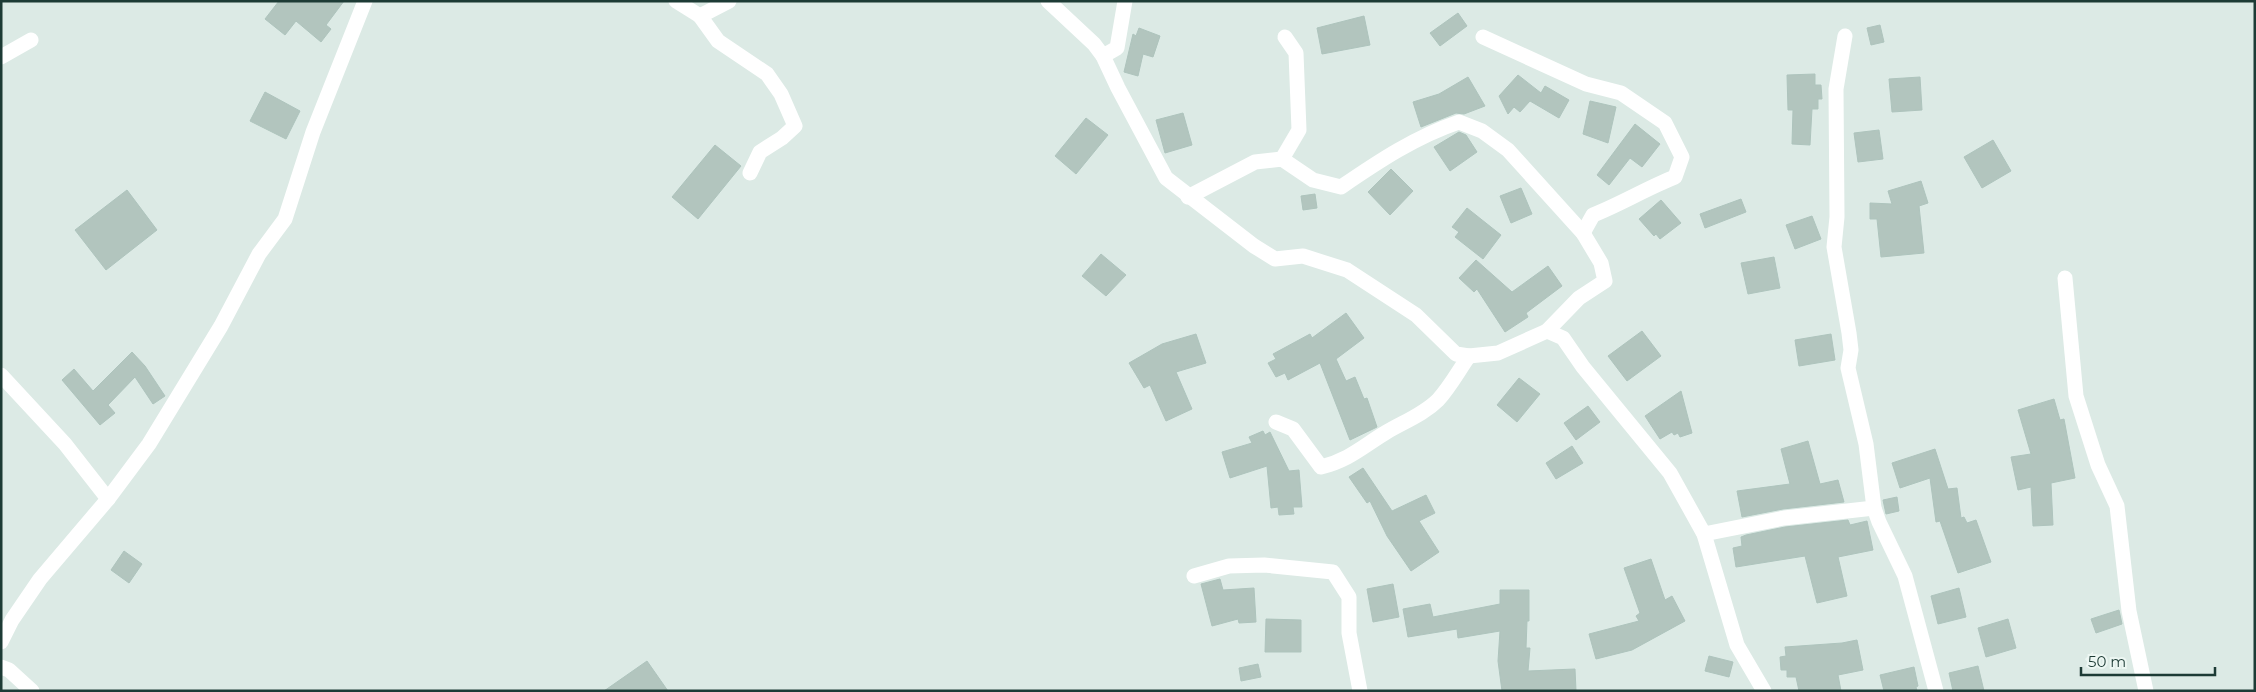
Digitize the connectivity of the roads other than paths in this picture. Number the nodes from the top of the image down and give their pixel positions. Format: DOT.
graph roads {
  1 [pos="365,1"];
  2 [pos="676,1"];
  3 [pos="730,1"];
  4 [pos="1048,1"];
  5 [pos="1125,1"];
  6 [pos="700,16"];
  7 [pos="1285,36"];
  8 [pos="1845,36"];
  9 [pos="1483,37"];
  10 [pos="31,40"];
  11 [pos="1103,56"];
  12 [pos="1,57"];
  13 [pos="1282,159"];
  14 [pos="750,173"];
  15 [pos="1188,197"];
  16 [pos="1583,233"];
  17 [pos="2065,278"];
  18 [pos="1547,330"];
  19 [pos="1469,356"];
  20 [pos="1,375"];
  21 [pos="1276,422"];
  22 [pos="108,499"];
  23 [pos="1874,508"];
  24 [pos="1704,534"];
  25 [pos="1194,576"];
  26 [pos="1,642"];
  27 [pos="1,648"];
  28 [pos="5,668"];
  29 [pos="32,691"];
  30 [pos="1360,691"];
  31 [pos="1764,691"];
  32 [pos="1936,691"];
  33 [pos="2146,691"];
  1 -- 22 [label="street"];
  2 -- 6 [label="street"];
  3 -- 6 [label="street"];
  4 -- 11 [label="street"];
  5 -- 11 [label="street"];
  6 -- 14 [label="street"];
  7 -- 13 [label="street"];
  8 -- 23 [label="street"];
  9 -- 16 [label="street"];
  10 -- 12 [label="street"];
  11 -- 15 [label="street"];
  13 -- 15 [label="street"];
  13 -- 16 [label="street"];
  15 -- 19 [label="street"];
  16 -- 18 [label="street"];
  17 -- 33 [label="street"];
  18 -- 19 [label="street"];
  18 -- 24 [label="street"];
  19 -- 21 [label="street"];
  20 -- 22 [label="street"];
  22 -- 26 [label="street"];
  23 -- 24 [label="street"];
  23 -- 32 [label="street"];
  24 -- 31 [label="street"];
  25 -- 30 [label="street"];
  27 -- 28 [label="street"];
  28 -- 29 [label="street"];
}
